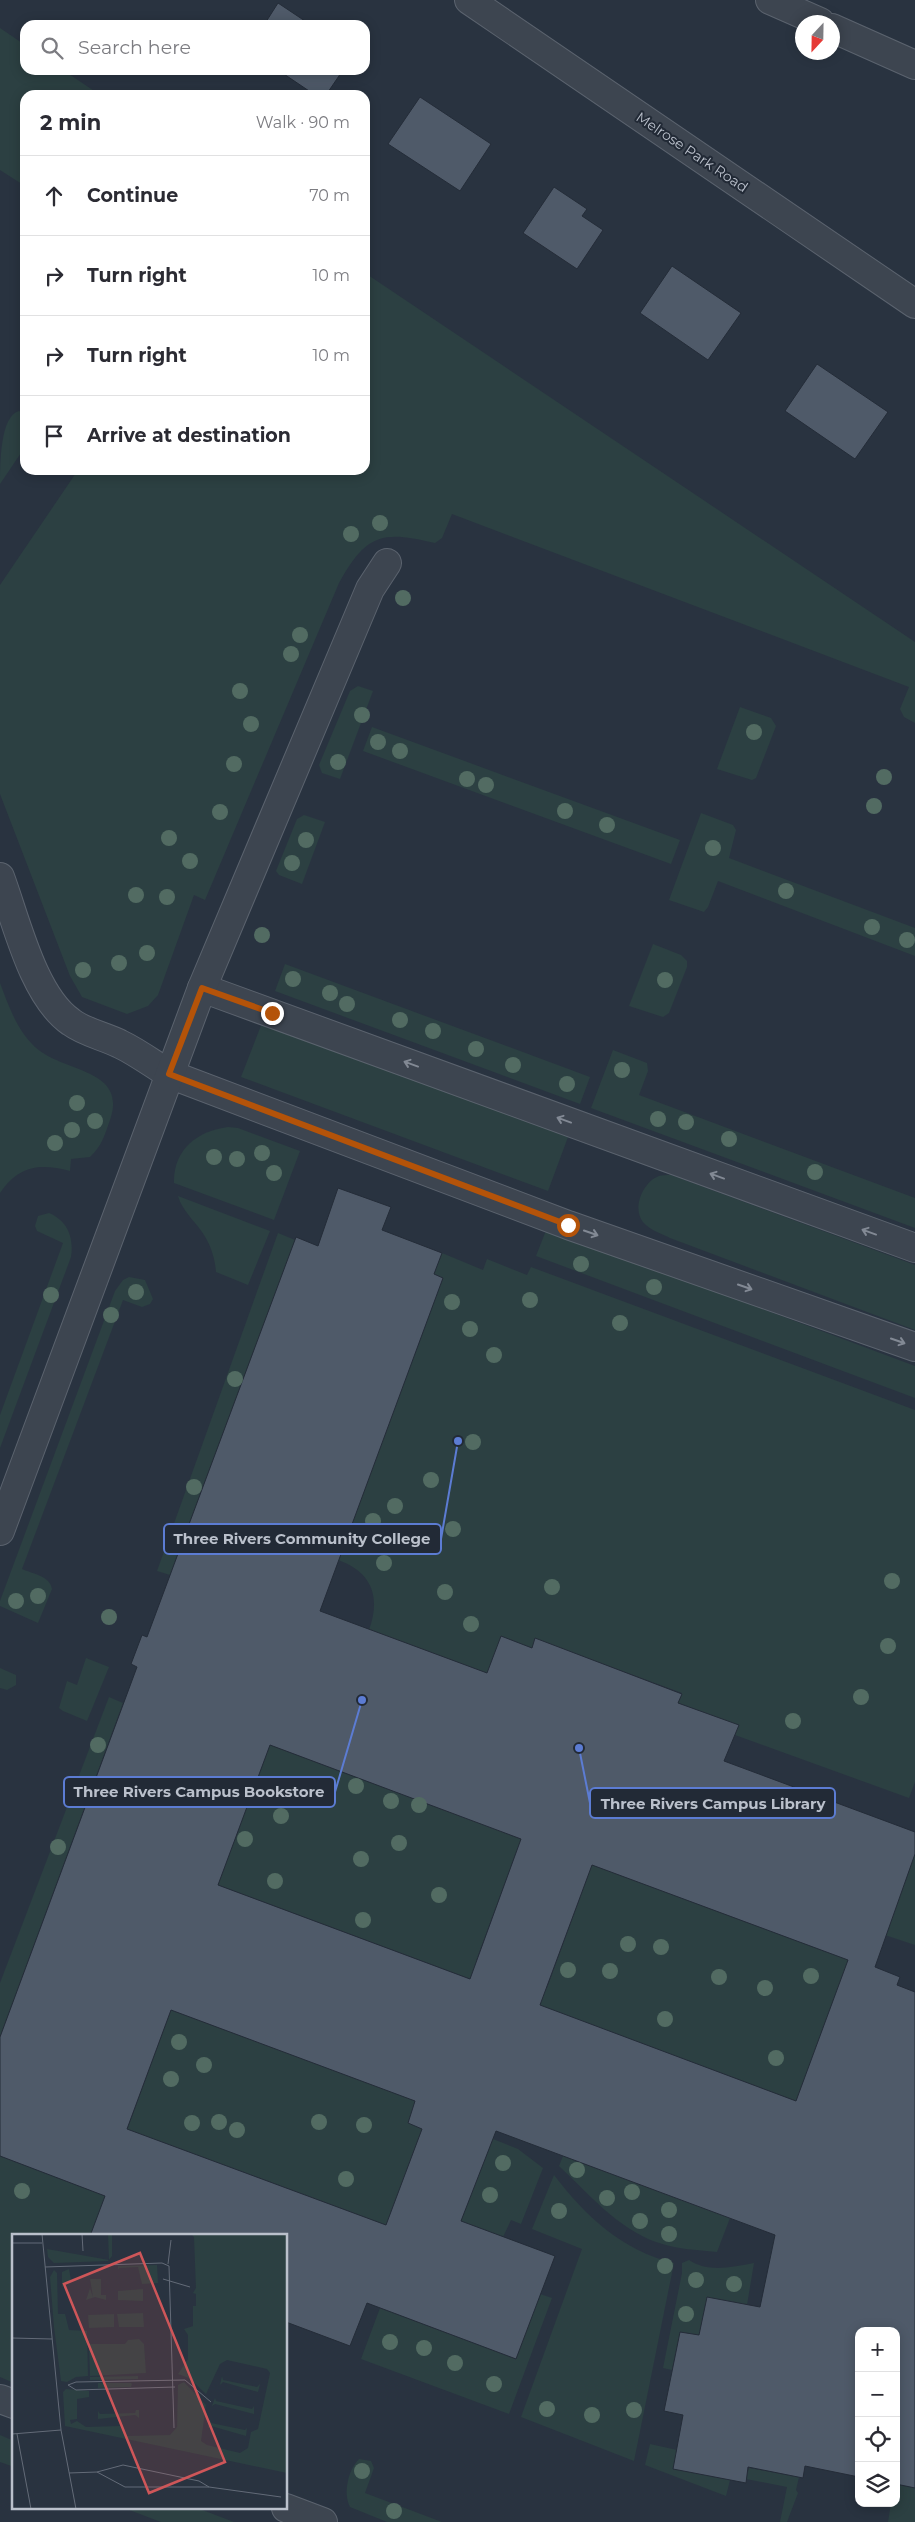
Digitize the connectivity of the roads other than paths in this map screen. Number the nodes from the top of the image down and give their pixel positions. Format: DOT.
graph roads {
  1 [pos="469,0"];
  2 [pos="770,0"];
  3 [pos="804,15"];
  4 [pos="840,32"];
  5 [pos="915,65"];
  6 [pos="915,304"];
  7 [pos="387,563"];
  8 [pos="0,877"];
  9 [pos="202,988"];
  10 [pos="169,1074"];
  11 [pos="915,1248"];
  12 [pos="915,1347"];
  13 [pos="0,1531"];
  14 [pos="0,2399"];
  15 [pos="12,2403"];
  16 [pos="288,2509"];
  17 [pos="323,2522"];
  1 -- 6 [label="street, Melrose Park Road"];
  2 -- 3 [label="street"];
  4 -- 5 [label="street"];
  7 -- 9 [label="street"];
  8 -- 10 [label="street"];
  9 -- 10 [label="street"];
  11 -- 9 [label="street, one-way"];
  10 -- 12 [label="street, one-way"];
  10 -- 13 [label="street"];
  14 -- 15 [label="street"];
  16 -- 17 [label="street"];
}
